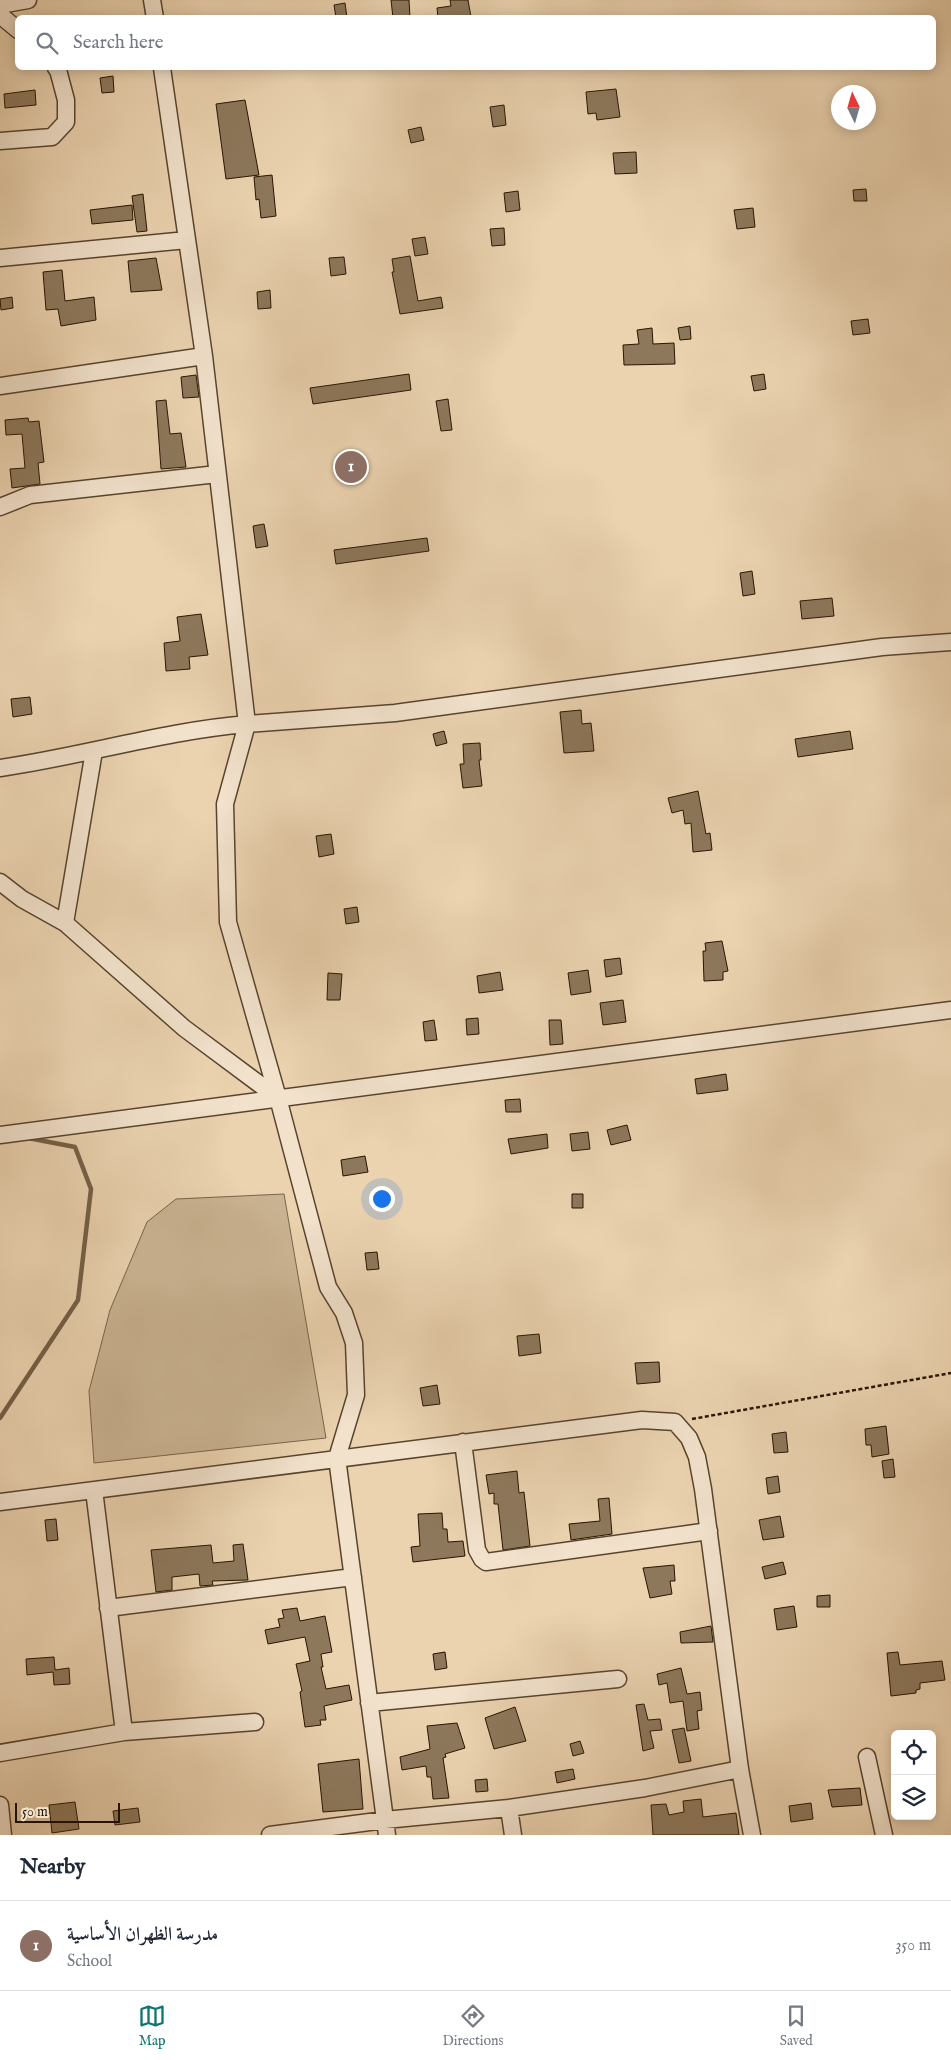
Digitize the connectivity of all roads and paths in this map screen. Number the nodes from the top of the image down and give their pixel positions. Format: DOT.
graph roads {
  1 [pos="28,0"];
  2 [pos="152,0"];
  3 [pos="0,5"];
  4 [pos="154,15"];
  5 [pos="0,16"];
  6 [pos="15,28"];
  7 [pos="58,70"];
  8 [pos="162,70"];
  9 [pos="0,141"];
  10 [pos="187,240"];
  11 [pos="0,258"];
  12 [pos="204,356"];
  13 [pos="0,386"];
  14 [pos="217,474"];
  15 [pos="0,508"];
  16 [pos="951,642"];
  17 [pos="247,724"];
  18 [pos="94,752"];
  19 [pos="0,768"];
  20 [pos="0,882"];
  21 [pos="0,900"];
  22 [pos="22,900"];
  23 [pos="65,923"];
  24 [pos="951,1010"];
  25 [pos="278,1098"];
  26 [pos="0,1135"];
  27 [pos="951,1373"];
  28 [pos="675,1422"];
  29 [pos="463,1442"];
  30 [pos="338,1458"];
  31 [pos="94,1490"];
  32 [pos="0,1502"];
  33 [pos="709,1531"];
  34 [pos="353,1577"];
  35 [pos="108,1608"];
  36 [pos="618,1680"];
  37 [pos="369,1703"];
  38 [pos="255,1722"];
  39 [pos="124,1732"];
  40 [pos="0,1753"];
  41 [pos="866,1757"];
  42 [pos="740,1769"];
  43 [pos="0,1804"];
  44 [pos="509,1808"];
  45 [pos="386,1828"];
  46 [pos="3,1835"];
  47 [pos="270,1835"];
  48 [pos="513,1835"];
  49 [pos="752,1835"];
  50 [pos="884,1835"];
  1 -- 3 [label="street"];
  2 -- 4 [label="street"];
  5 -- 6 [label="street"];
  7 -- 9 [label="street"];
  8 -- 10 [label="street"];
  10 -- 11 [label="street"];
  10 -- 12 [label="street"];
  12 -- 13 [label="street"];
  12 -- 14 [label="street"];
  14 -- 15 [label="street"];
  14 -- 17 [label="street"];
  16 -- 17 [label="street"];
  17 -- 18 [label="street"];
  17 -- 25 [label="street"];
  18 -- 19 [label="street"];
  18 -- 23 [label="street"];
  20 -- 22 [label="street"];
  21 -- 22 [label="street"];
  22 -- 23 [label="street"];
  23 -- 25 [label="street"];
  24 -- 25 [label="street"];
  25 -- 26 [label="street"];
  25 -- 30 [label="street"];
  27 -- 28 [label="path"];
  28 -- 29 [label="street"];
  28 -- 33 [label="street"];
  29 -- 30 [label="street"];
  29 -- 33 [label="street"];
  30 -- 31 [label="street"];
  30 -- 34 [label="street"];
  31 -- 32 [label="street"];
  31 -- 35 [label="street"];
  33 -- 42 [label="street"];
  34 -- 35 [label="street"];
  34 -- 37 [label="street"];
  35 -- 39 [label="street"];
  36 -- 37 [label="street"];
  37 -- 45 [label="street"];
  38 -- 39 [label="street"];
  39 -- 40 [label="street"];
  41 -- 50 [label="street"];
  42 -- 44 [label="street"];
  42 -- 49 [label="street"];
  43 -- 46 [label="street"];
  44 -- 45 [label="street"];
  44 -- 48 [label="street"];
  45 -- 47 [label="street"];
}
